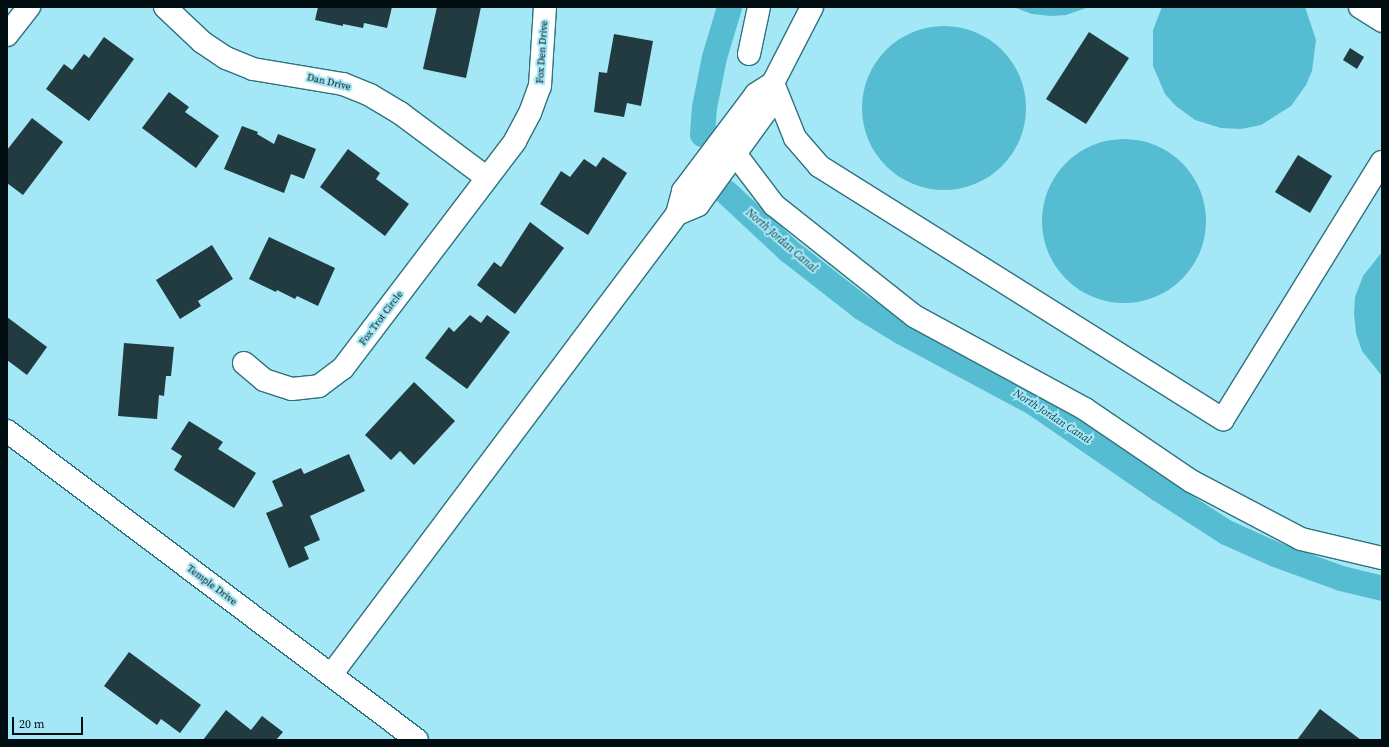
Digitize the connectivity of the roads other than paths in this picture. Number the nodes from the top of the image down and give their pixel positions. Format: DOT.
graph roads {
  1 [pos="29,7"];
  2 [pos="165,7"];
  3 [pos="545,7"];
  4 [pos="759,7"];
  5 [pos="812,7"];
  6 [pos="1360,7"];
  7 [pos="1382,20"];
  8 [pos="7,35"];
  9 [pos="749,54"];
  10 [pos="773,83"];
  11 [pos="736,155"];
  12 [pos="1382,162"];
  13 [pos="486,177"];
  14 [pos="677,214"];
  15 [pos="244,363"];
  16 [pos="7,431"];
  17 [pos="1382,558"];
  18 [pos="331,675"];
  19 [pos="417,740"];
  1 -- 8 [label="street"];
  2 -- 13 [label="street, Dan Drive"];
  3 -- 13 [label="street, Fox Den Drive"];
  4 -- 9 [label="street"];
  5 -- 10 [label="street"];
  6 -- 7 [label="street"];
  10 -- 11 [label="street"];
  10 -- 12 [label="street"];
  10 -- 14 [label="street"];
  11 -- 14 [label="street"];
  11 -- 17 [label="street"];
  13 -- 15 [label="street, Fox Trot Circle"];
  14 -- 18 [label="street"];
  16 -- 18 [label="street, Temple Drive"];
  18 -- 19 [label="street, Temple Drive"];
}
